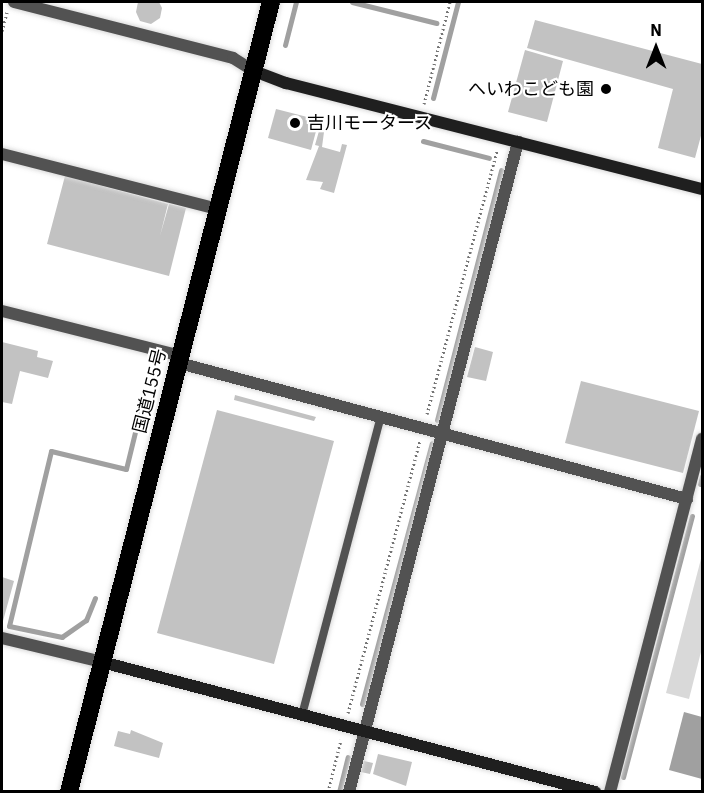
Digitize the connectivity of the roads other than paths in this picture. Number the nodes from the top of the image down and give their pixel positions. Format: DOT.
graph roads {
  1 [pos="14,2"];
  2 [pos="271,2"];
  3 [pos="254,71"];
  4 [pos="519,142"];
  5 [pos="2,153"];
  6 [pos="702,189"];
  7 [pos="218,209"];
  8 [pos="2,311"];
  9 [pos="180,359"];
  10 [pos="381,417"];
  11 [pos="441,433"];
  12 [pos="702,439"];
  13 [pos="687,499"];
  14 [pos="2,638"];
  15 [pos="102,662"];
  16 [pos="302,715"];
  17 [pos="365,731"];
  18 [pos="69,792"];
  19 [pos="349,792"];
  20 [pos="595,792"];
  21 [pos="610,792"];
  1 -- 3 [label="street"];
  2 -- 3 [label="highway, 国道155号"];
  3 -- 4 [label="street"];
  3 -- 7 [label="highway, 国道155号"];
  4 -- 6 [label="street"];
  4 -- 11 [label="street"];
  5 -- 7 [label="street"];
  7 -- 9 [label="highway, 国道155号"];
  8 -- 9 [label="street"];
  9 -- 10 [label="street"];
  9 -- 15 [label="highway, 国道155号"];
  10 -- 11 [label="street"];
  10 -- 16 [label="lane"];
  11 -- 13 [label="street"];
  11 -- 17 [label="street"];
  12 -- 13 [label="street"];
  13 -- 21 [label="street"];
  14 -- 15 [label="street"];
  15 -- 16 [label="street"];
  15 -- 18 [label="highway, 国道155号"];
  16 -- 17 [label="street"];
  17 -- 19 [label="street"];
  17 -- 20 [label="street"];
}
